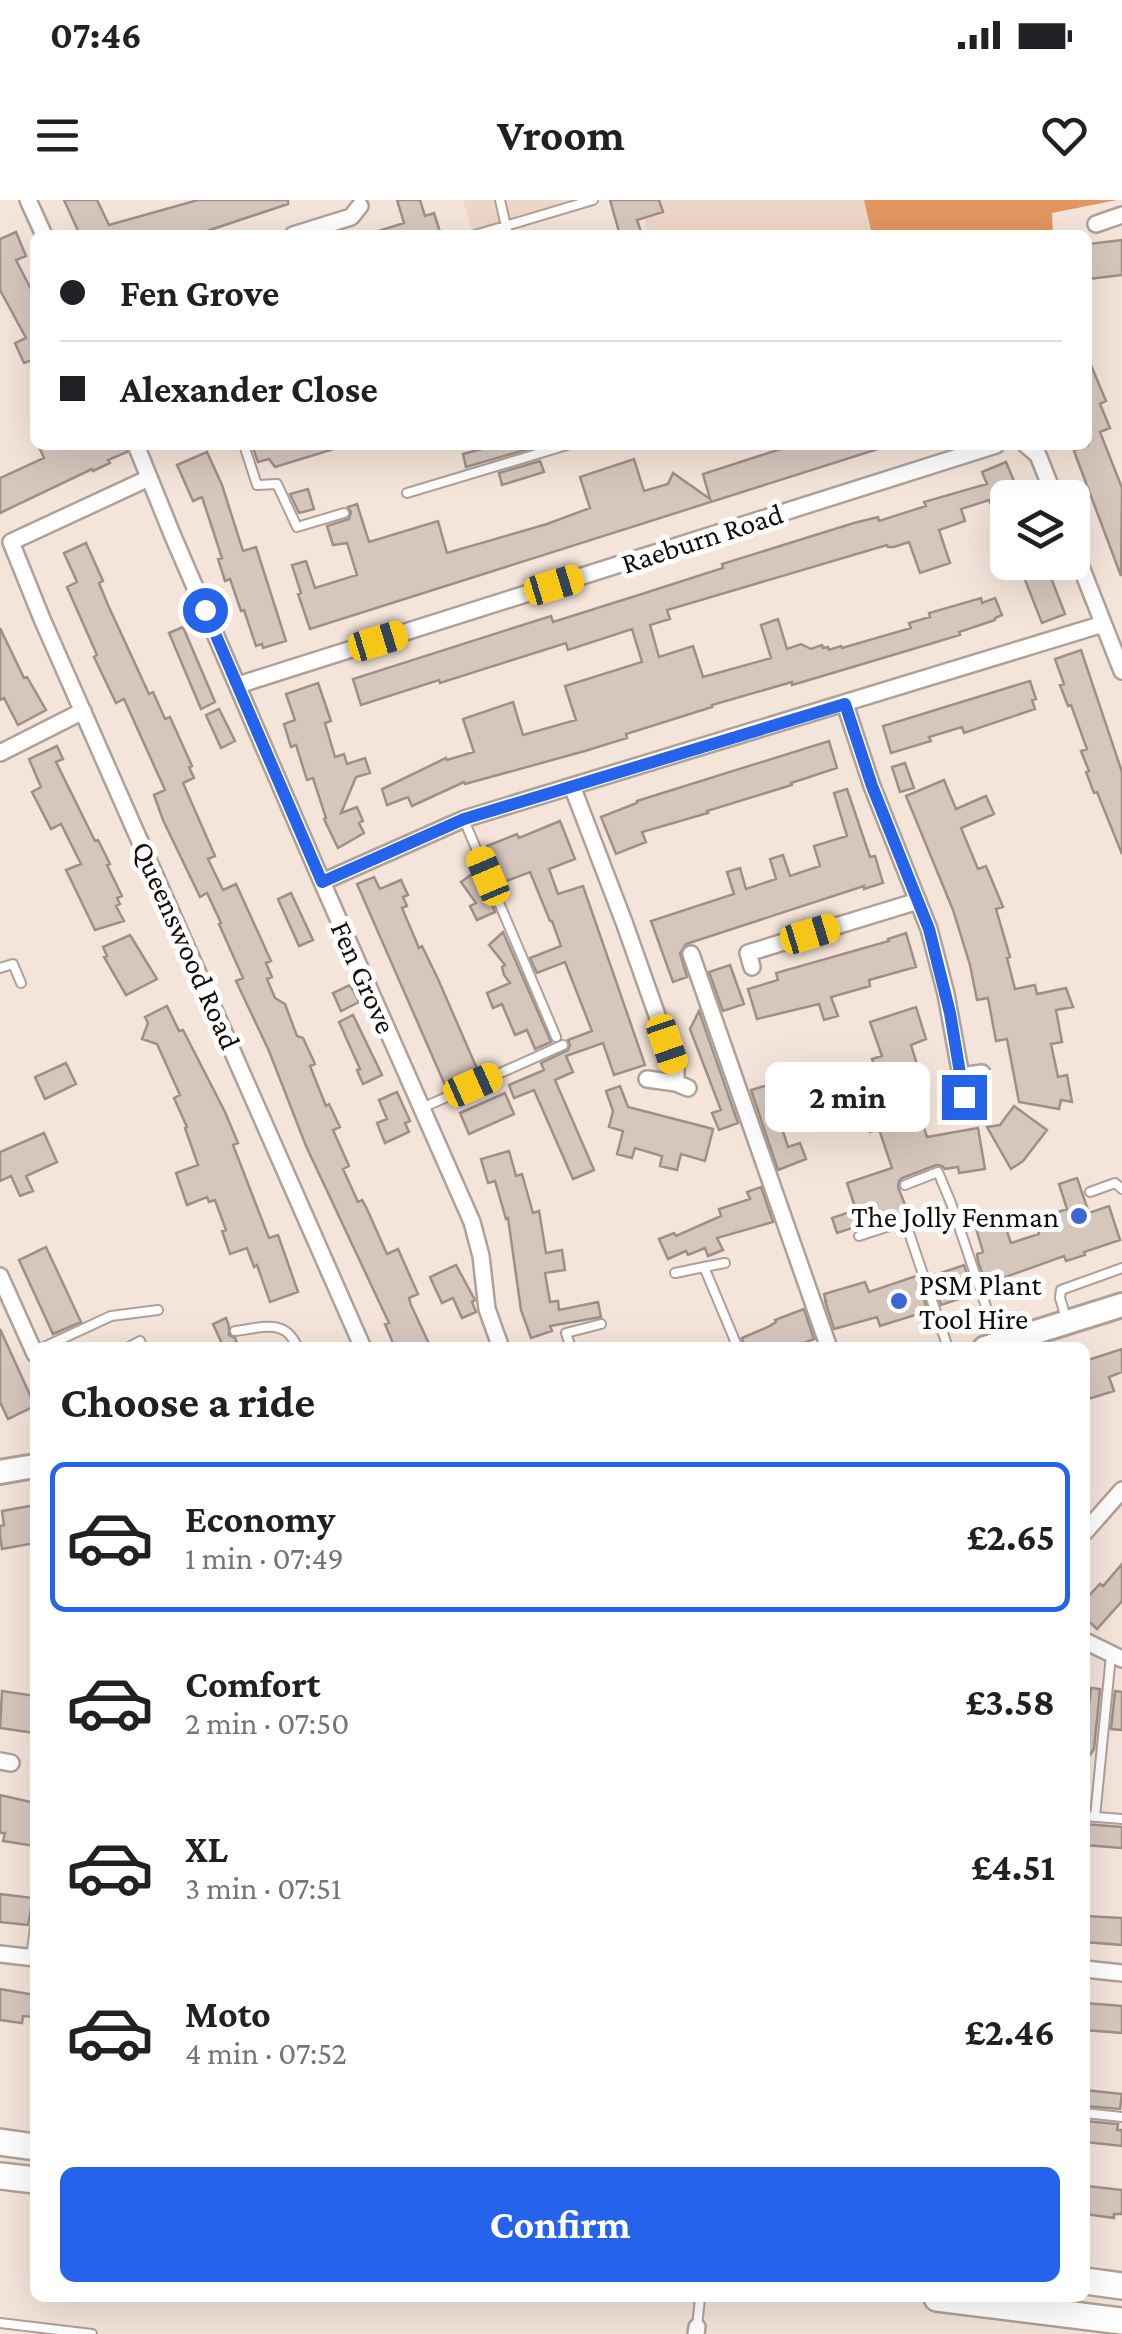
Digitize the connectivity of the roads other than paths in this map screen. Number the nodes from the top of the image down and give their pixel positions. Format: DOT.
graph roads {
  1 [pos="28,200"];
  2 [pos="500,200"];
  3 [pos="593,200"];
  4 [pos="360,206"];
  5 [pos="1122,215"];
  6 [pos="1096,224"];
  7 [pos="42,230"];
  8 [pos="308,230"];
  9 [pos="507,230"];
  10 [pos="138,450"];
  11 [pos="246,450"];
  12 [pos="551,450"];
  13 [pos="980,450"];
  14 [pos="1032,450"];
  15 [pos="149,478"];
  16 [pos="1048,480"];
  17 [pos="408,494"];
  18 [pos="344,512"];
  19 [pos="5,544"];
  20 [pos="1086,580"];
  21 [pos="1103,624"];
  22 [pos="1122,672"];
  23 [pos="238,685"];
  24 [pos="845,704"];
  25 [pos="83,711"];
  26 [pos="0,753"];
  27 [pos="572,786"];
  28 [pos="464,819"];
  29 [pos="322,882"];
  30 [pos="918,901"];
  31 [pos="692,954"];
  32 [pos="752,966"];
  33 [pos="0,968"];
  34 [pos="21,983"];
  35 [pos="556,1037"];
  36 [pos="563,1045"];
  37 [pos="982,1073"];
  38 [pos="961,1076"];
  39 [pos="647,1080"];
  40 [pos="965,1104"];
  41 [pos="422,1108"];
  42 [pos="905,1185"];
  43 [pos="1122,1189"];
  44 [pos="1090,1192"];
  45 [pos="859,1236"];
  46 [pos="725,1262"];
  47 [pos="704,1266"];
  48 [pos="1122,1268"];
  49 [pos="675,1272"];
  50 [pos="0,1276"];
  51 [pos="1122,1305"];
  52 [pos="158,1310"];
  53 [pos="1067,1322"];
  54 [pos="601,1324"];
  55 [pos="234,1331"];
  56 [pos="30,1342"];
  57 [pos="55,1342"];
  58 [pos="296,1342"];
  59 [pos="360,1342"];
  60 [pos="500,1342"];
  61 [pos="569,1342"];
  62 [pos="736,1342"];
  63 [pos="827,1342"];
  64 [pos="946,1342"];
  65 [pos="991,1342"];
  66 [pos="1002,1342"];
  67 [pos="30,1467"];
  68 [pos="0,1472"];
  69 [pos="1122,1490"];
  70 [pos="1090,1526"];
  71 [pos="1090,1644"];
  72 [pos="1116,1657"];
  73 [pos="1090,1817"];
  74 [pos="1122,1819"];
  75 [pos="0,1954"];
  76 [pos="30,1958"];
  77 [pos="1090,1970"];
  78 [pos="1122,1972"];
  79 [pos="1090,2113"];
  80 [pos="1122,2117"];
  81 [pos="0,2142"];
  82 [pos="30,2145"];
  83 [pos="0,2176"];
  84 [pos="30,2179"];
  85 [pos="1090,2282"];
  86 [pos="1122,2286"];
  87 [pos="700,2302"];
  88 [pos="969,2302"];
  89 [pos="1122,2321"];
  90 [pos="0,2322"];
  91 [pos="696,2330"];
  92 [pos="92,2334"];
  1 -- 7 [label="street"];
  2 -- 9 [label="lane"];
  3 -- 9 [label="lane"];
  4 -- 8 [label="street"];
  5 -- 6 [label="street"];
  10 -- 15 [label="street, Fen Grove"];
  11 -- 18 [label="lane"];
  12 -- 17 [label="lane"];
  13 -- 23 [label="street, Raeburn Road"];
  14 -- 16 [label="street"];
  15 -- 19 [label="street, Queenswood Road"];
  15 -- 23 [label="street, Fen Grove"];
  19 -- 25 [label="street, Queenswood Road"];
  20 -- 21 [label="street"];
  21 -- 22 [label="street"];
  21 -- 24 [label="street"];
  23 -- 29 [label="street, Fen Grove"];
  24 -- 27 [label="street"];
  24 -- 30 [label="street"];
  25 -- 26 [label="street"];
  25 -- 59 [label="street, Queenswood Road"];
  27 -- 28 [label="street"];
  27 -- 39 [label="street"];
  28 -- 29 [label="street"];
  28 -- 35 [label="lane"];
  29 -- 41 [label="street, Fen Grove"];
  30 -- 32 [label="street"];
  30 -- 38 [label="street"];
  31 -- 63 [label="street"];
  33 -- 34 [label="lane"];
  36 -- 41 [label="lane"];
  37 -- 38 [label="street"];
  38 -- 40 [label="street"];
  41 -- 60 [label="street, Fen Grove"];
  42 -- 65 [label="lane"];
  43 -- 44 [label="lane"];
  45 -- 64 [label="lane"];
  46 -- 47 [label="lane"];
  47 -- 49 [label="lane"];
  47 -- 62 [label="lane"];
  48 -- 53 [label="lane"];
  50 -- 56 [label="street"];
  51 -- 53 [label="main road"];
  52 -- 57 [label="lane"];
  53 -- 66 [label="main road"];
  54 -- 61 [label="lane"];
  55 -- 58 [label="lane"];
  67 -- 68 [label="main road"];
  69 -- 70 [label="street"];
  71 -- 72 [label="street"];
  72 -- 73 [label="lane"];
  73 -- 74 [label="lane"];
  75 -- 76 [label="street"];
  77 -- 78 [label="street"];
  79 -- 80 [label="lane"];
  81 -- 82 [label="highway"];
  83 -- 84 [label="highway"];
  85 -- 86 [label="highway"];
  87 -- 91 [label="lane"];
  88 -- 89 [label="highway"];
  90 -- 92 [label="lane"];
}
